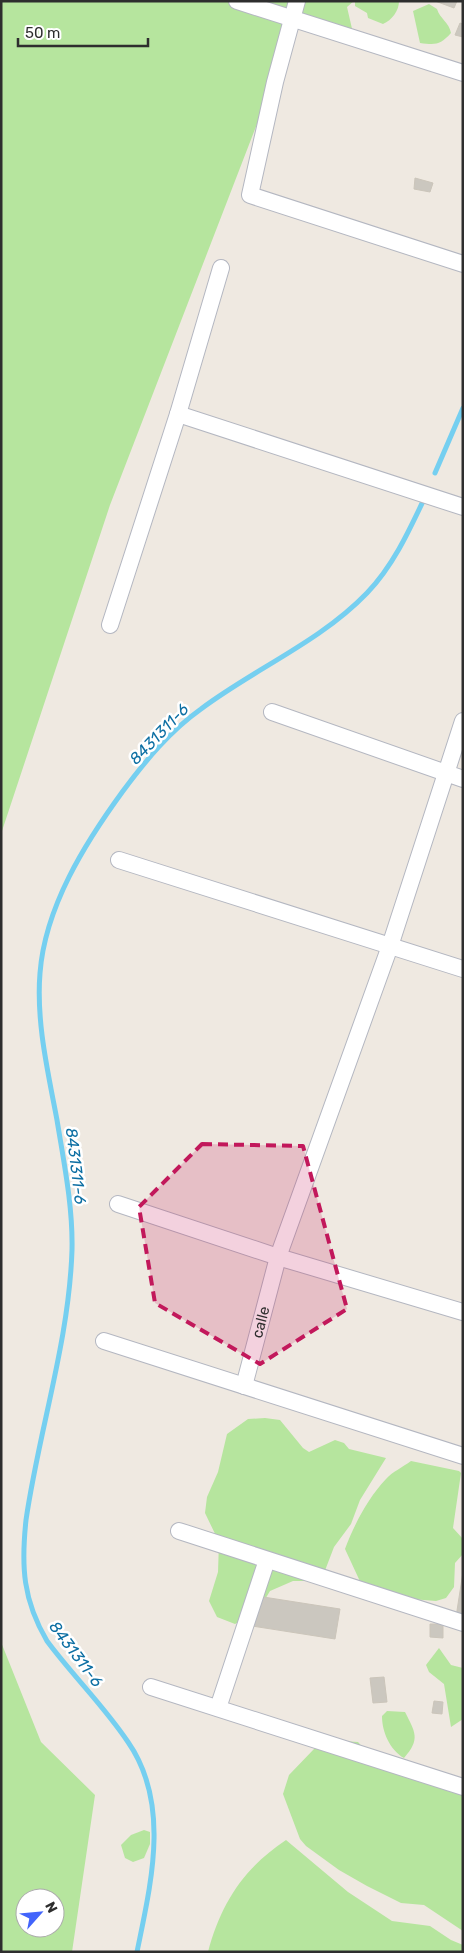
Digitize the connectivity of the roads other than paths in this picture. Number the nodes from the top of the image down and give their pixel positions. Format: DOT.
graph roads {
  1 [pos="237,1"];
  2 [pos="297,1"];
  3 [pos="292,19"];
  4 [pos="463,72"];
  5 [pos="463,264"];
  6 [pos="221,268"];
  7 [pos="178,414"];
  8 [pos="463,508"];
  9 [pos="110,625"];
  10 [pos="272,712"];
  11 [pos="463,721"];
  12 [pos="446,774"];
  13 [pos="463,779"];
  14 [pos="119,860"];
  15 [pos="390,946"];
  16 [pos="463,969"];
  17 [pos="118,1204"];
  18 [pos="278,1257"];
  19 [pos="463,1312"];
  20 [pos="104,1341"];
  21 [pos="244,1386"];
  22 [pos="463,1456"];
  23 [pos="179,1532"];
  24 [pos="267,1560"];
  25 [pos="463,1623"];
  26 [pos="150,1687"];
  27 [pos="218,1708"];
  28 [pos="463,1787"];
  1 -- 3 [label="street"];
  2 -- 3 [label="street"];
  3 -- 4 [label="street"];
  3 -- 5 [label="street"];
  6 -- 7 [label="street"];
  7 -- 8 [label="street"];
  7 -- 9 [label="street"];
  10 -- 12 [label="street"];
  11 -- 12 [label="street, calle"];
  12 -- 13 [label="street"];
  12 -- 15 [label="street, calle"];
  14 -- 15 [label="street"];
  15 -- 16 [label="street"];
  15 -- 18 [label="street, calle"];
  17 -- 18 [label="street"];
  18 -- 19 [label="street"];
  18 -- 21 [label="street, calle"];
  20 -- 21 [label="street"];
  21 -- 22 [label="street"];
  23 -- 24 [label="street"];
  24 -- 25 [label="street"];
  24 -- 27 [label="street"];
  26 -- 27 [label="street"];
  27 -- 28 [label="street"];
}
